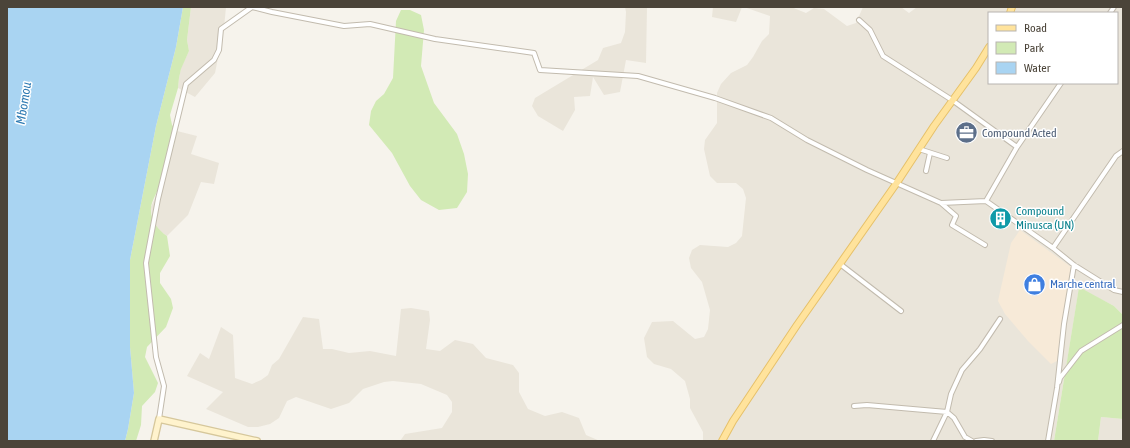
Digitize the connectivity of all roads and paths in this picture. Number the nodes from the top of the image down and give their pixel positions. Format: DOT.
graph roads {
  1 [pos="252,7"];
  2 [pos="859,20"];
  3 [pos="988,49"];
  4 [pos="1060,84"];
  5 [pos="952,100"];
  6 [pos="1017,147"];
  7 [pos="919,149"];
  8 [pos="1123,151"];
  9 [pos="930,153"];
  10 [pos="947,158"];
  11 [pos="926,171"];
  12 [pos="896,184"];
  13 [pos="986,201"];
  14 [pos="941,203"];
  15 [pos="985,245"];
  16 [pos="1053,248"];
  17 [pos="840,264"];
  18 [pos="1074,264"];
  19 [pos="1123,288"];
  20 [pos="1114,290"];
  21 [pos="1123,292"];
  22 [pos="901,311"];
  23 [pos="1000,319"];
  24 [pos="1123,325"];
  25 [pos="1057,388"];
  26 [pos="854,406"];
  27 [pos="947,412"];
  28 [pos="159,419"];
  29 [pos="154,441"];
  30 [pos="257,441"];
  31 [pos="722,441"];
  32 [pos="933,441"];
  33 [pos="972,441"];
  34 [pos="976,441"];
  35 [pos="992,441"];
  36 [pos="1048,441"];
  1 -- 12 [label="street"];
  1 -- 28 [label="street"];
  2 -- 5 [label="street"];
  3 -- 5 [label="main road"];
  4 -- 6 [label="street"];
  5 -- 6 [label="street"];
  5 -- 7 [label="main road"];
  6 -- 13 [label="street"];
  7 -- 9 [label="street"];
  7 -- 12 [label="main road"];
  8 -- 16 [label="street"];
  9 -- 10 [label="street"];
  9 -- 11 [label="street"];
  12 -- 14 [label="street"];
  12 -- 17 [label="main road"];
  13 -- 14 [label="street"];
  13 -- 16 [label="street"];
  14 -- 15 [label="street"];
  16 -- 18 [label="street"];
  17 -- 22 [label="street"];
  17 -- 31 [label="main road"];
  18 -- 20 [label="street"];
  18 -- 25 [label="street"];
  19 -- 20 [label="street"];
  20 -- 21 [label="street"];
  23 -- 27 [label="street"];
  24 -- 25 [label="street"];
  25 -- 36 [label="street"];
  26 -- 27 [label="street"];
  27 -- 32 [label="street"];
  27 -- 33 [label="street"];
  28 -- 29 [label="street"];
  28 -- 30 [label="street"];
  34 -- 35 [label="street"];
}
